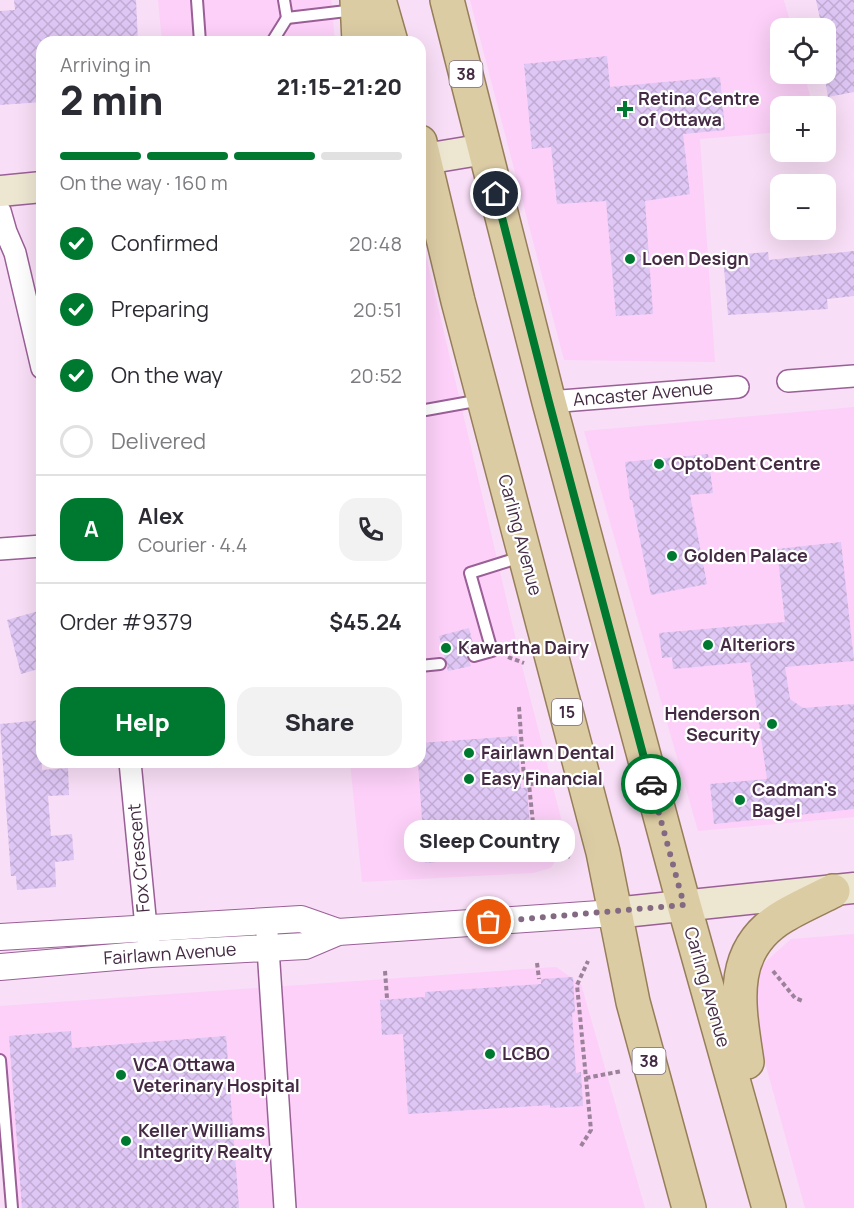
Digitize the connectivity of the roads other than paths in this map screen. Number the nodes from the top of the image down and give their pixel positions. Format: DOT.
graph roads {
  1 [pos="197,0"];
  2 [pos="284,0"];
  3 [pos="447,0"];
  4 [pos="364,3"];
  5 [pos="287,18"];
  6 [pos="200,36"];
  7 [pos="276,36"];
  8 [pos="360,36"];
  9 [pos="387,36"];
  10 [pos="485,149"];
  11 [pos="426,155"];
  12 [pos="426,174"];
  13 [pos="36,187"];
  14 [pos="0,190"];
  15 [pos="0,211"];
  16 [pos="36,342"];
  17 [pos="854,376"];
  18 [pos="788,381"];
  19 [pos="738,387"];
  20 [pos="485,399"];
  21 [pos="549,402"];
  22 [pos="426,410"];
  23 [pos="36,546"];
  24 [pos="0,549"];
  25 [pos="526,556"];
  26 [pos="474,656"];
  27 [pos="440,664"];
  28 [pos="426,665"];
  29 [pos="131,768"];
  30 [pos="844,890"];
  31 [pos="684,905"];
  32 [pos="614,913"];
  33 [pos="266,920"];
  34 [pos="146,927"];
  35 [pos="338,932"];
  36 [pos="0,937"];
  37 [pos="268,948"];
  38 [pos="151,954"];
  39 [pos="0,967"];
  40 [pos="0,1060"];
  41 [pos="767,1200"];
  42 [pos="12,1208"];
  43 [pos="285,1208"];
  44 [pos="688,1208"];
  1 -- 6 [label="lane"];
  2 -- 5 [label="lane"];
  3 -- 10 [label="main road, Carling Avenue / 38"];
  4 -- 5 [label="lane"];
  4 -- 8 [label="main road"];
  4 -- 9 [label="main road"];
  5 -- 7 [label="lane"];
  10 -- 11 [label="main road, 15"];
  10 -- 21 [label="main road, Carling Avenue"];
  12 -- 20 [label="main road, Carling Avenue / 15"];
  13 -- 14 [label="main road"];
  15 -- 16 [label="street"];
  17 -- 18 [label="street"];
  19 -- 21 [label="street, Ancaster Avenue"];
  20 -- 22 [label="lane"];
  20 -- 25 [label="main road, Carling Avenue / 15"];
  21 -- 31 [label="main road, Carling Avenue"];
  23 -- 24 [label="street"];
  25 -- 26 [label="lane"];
  25 -- 32 [label="main road, Carling Avenue / 15"];
  27 -- 28 [label="lane"];
  29 -- 34 [label="street, Fox Crescent"];
  30 -- 31 [label="main road"];
  30 -- 41 [label="main road"];
  31 -- 32 [label="main road"];
  31 -- 41 [label="main road, Carling Avenue"];
  32 -- 35 [label="street, Fairlawn Avenue"];
  32 -- 44 [label="main road, Carling Avenue / 38"];
  33 -- 34 [label="street, Fairlawn Avenue"];
  33 -- 35 [label="street, Fairlawn Avenue"];
  33 -- 37 [label="street"];
  34 -- 36 [label="street, Fairlawn Avenue"];
  34 -- 38 [label="street, Fox Crescent"];
  35 -- 37 [label="street, Fairlawn Avenue"];
  37 -- 38 [label="street, Fairlawn Avenue"];
  37 -- 43 [label="street"];
  38 -- 39 [label="street, Fairlawn Avenue"];
  40 -- 42 [label="lane"];
}
